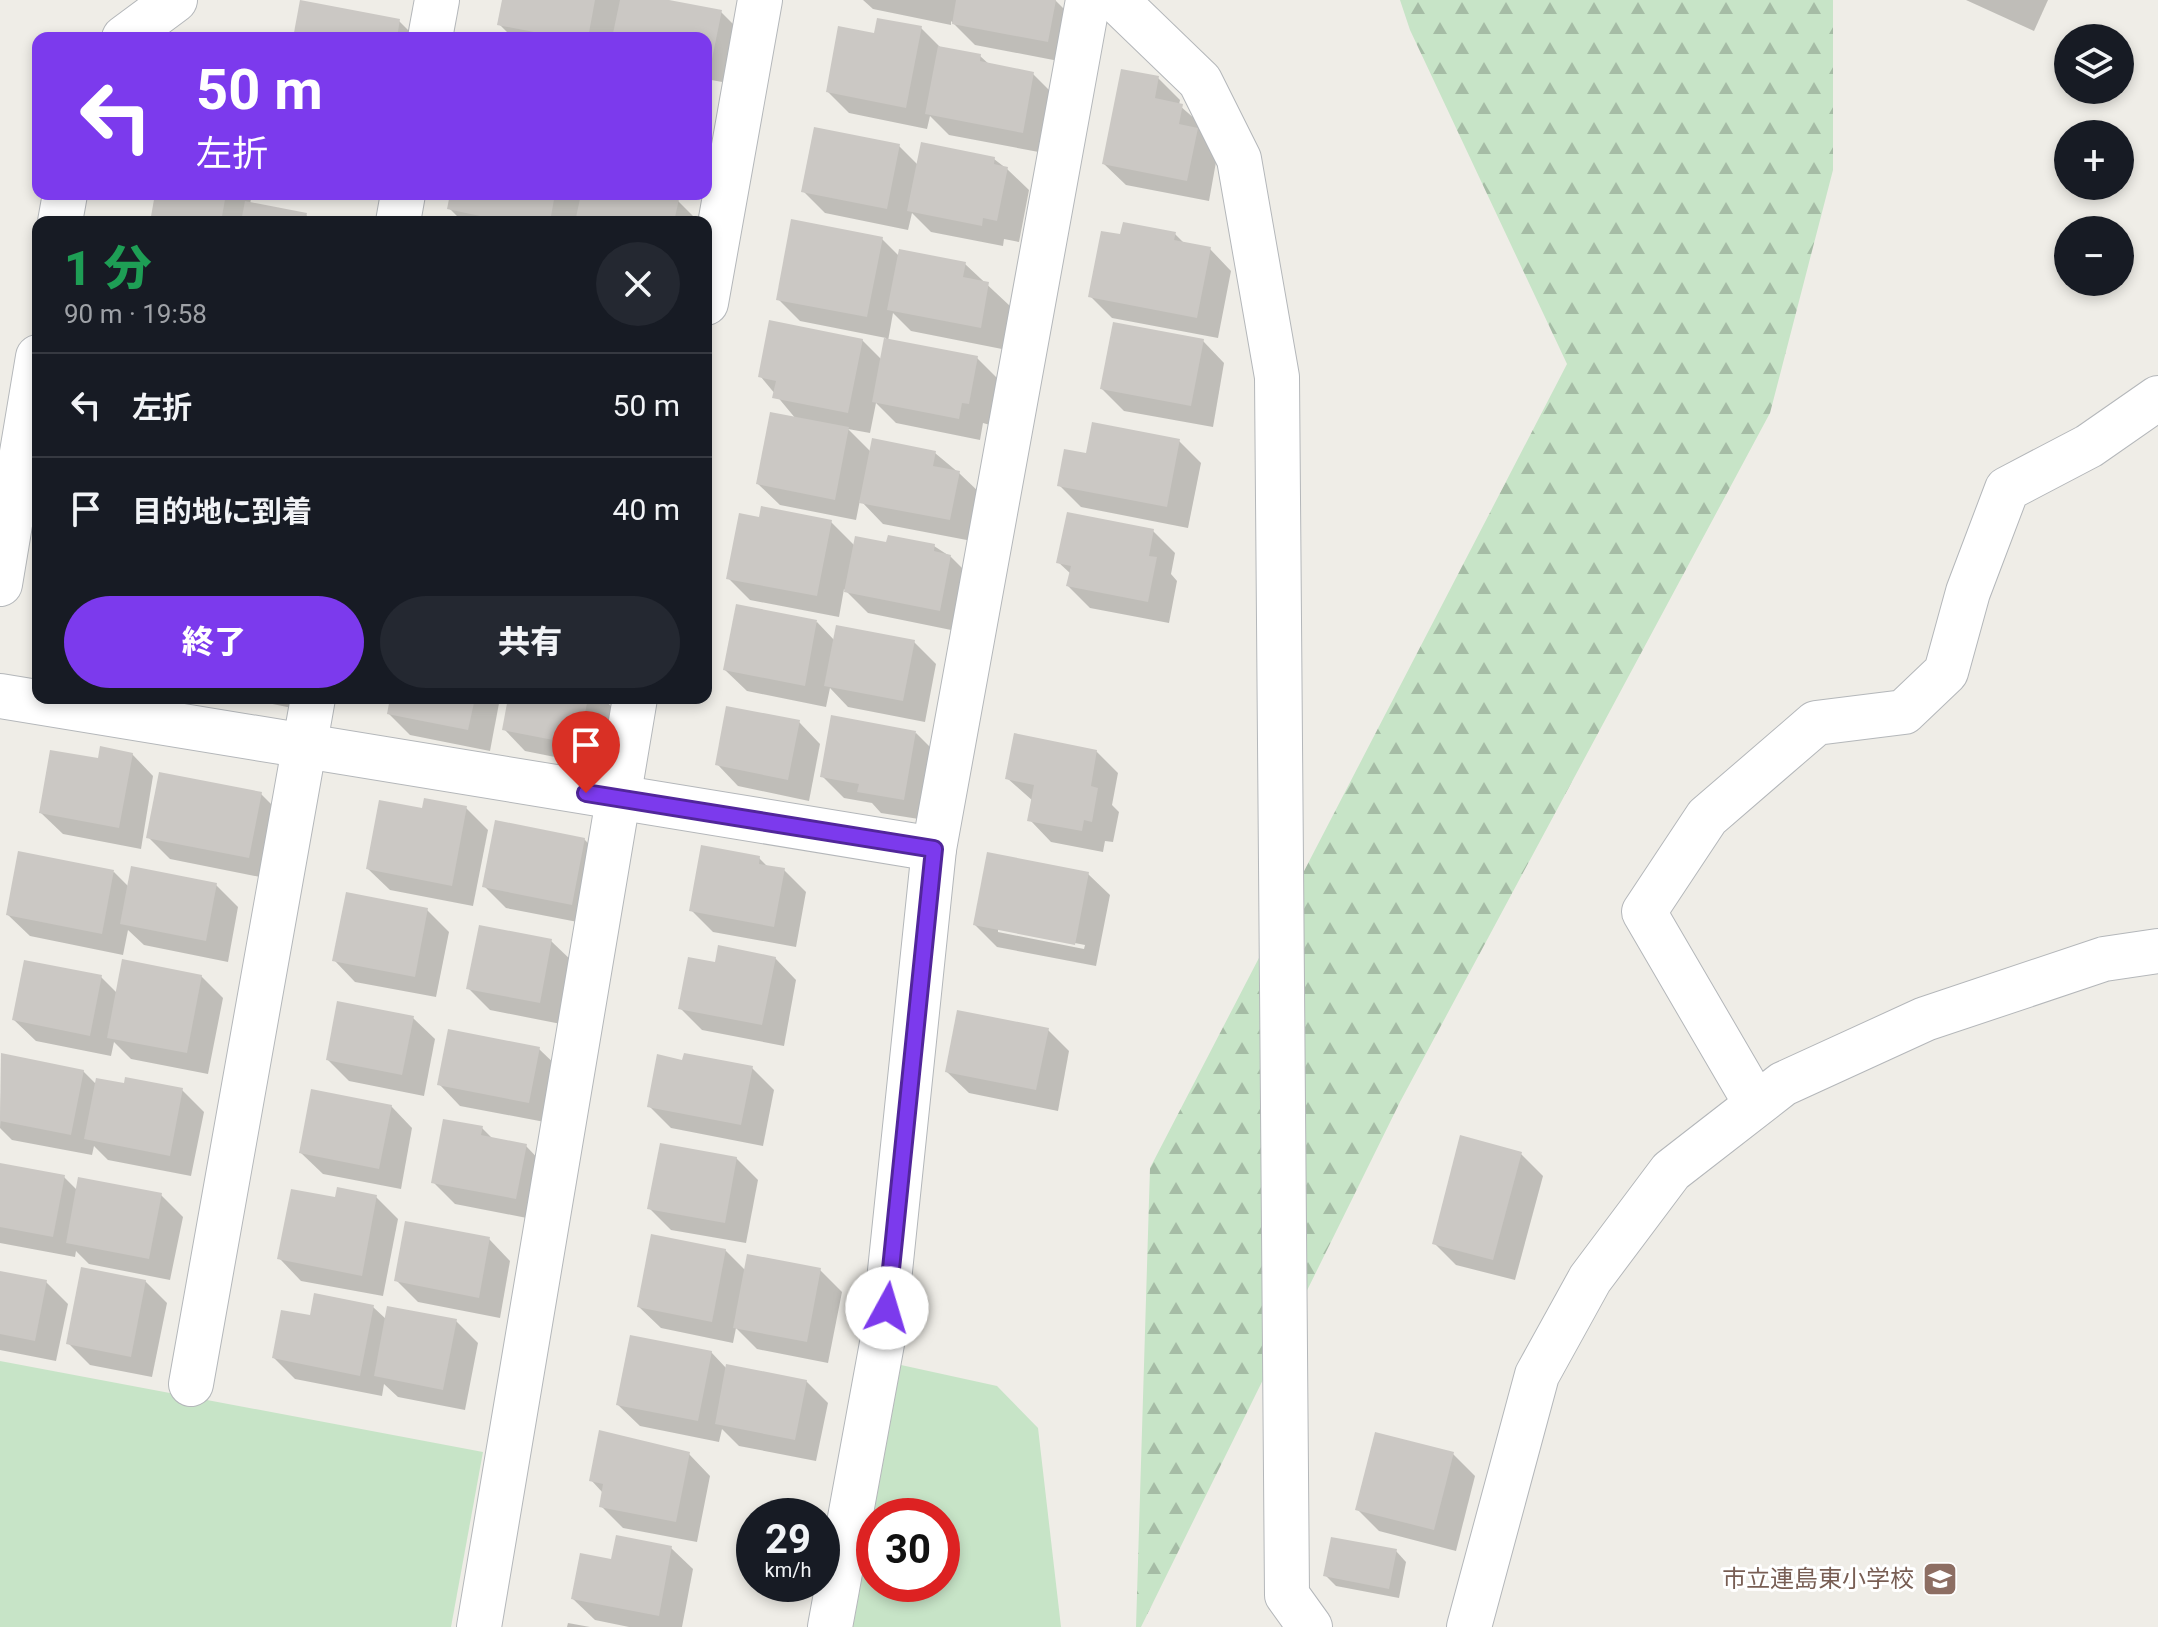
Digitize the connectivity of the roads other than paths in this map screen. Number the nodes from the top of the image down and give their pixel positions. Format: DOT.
graph roads {
  1 [pos="175,0"];
  2 [pos="437,0"];
  3 [pos="760,0"];
  4 [pos="1088,0"];
  5 [pos="1116,0"];
  6 [pos="132,32"];
  7 [pos="431,32"];
  8 [pos="712,269"];
  9 [pos="32,393"];
  10 [pos="2158,398"];
  11 [pos="0,584"];
  12 [pos="0,696"];
  13 [pos="32,701"];
  14 [pos="52,704"];
  15 [pos="312,704"];
  16 [pos="634,704"];
  17 [pos="305,743"];
  18 [pos="617,798"];
  19 [pos="934,849"];
  20 [pos="2158,951"];
  21 [pos="1756,1104"];
  22 [pos="191,1384"];
  23 [pos="479,1627"];
  24 [pos="830,1627"];
  25 [pos="1310,1627"];
  26 [pos="1469,1627"];
  1 -- 6 [label="street"];
  2 -- 7 [label="street"];
  3 -- 8 [label="street"];
  4 -- 19 [label="street"];
  5 -- 25 [label="street"];
  9 -- 11 [label="street"];
  10 -- 21 [label="street"];
  12 -- 13 [label="street"];
  14 -- 17 [label="street"];
  15 -- 17 [label="street"];
  16 -- 18 [label="street"];
  17 -- 18 [label="street"];
  17 -- 22 [label="street"];
  18 -- 19 [label="street"];
  18 -- 23 [label="street"];
  19 -- 24 [label="street"];
  20 -- 21 [label="street"];
  21 -- 26 [label="street"];
}
